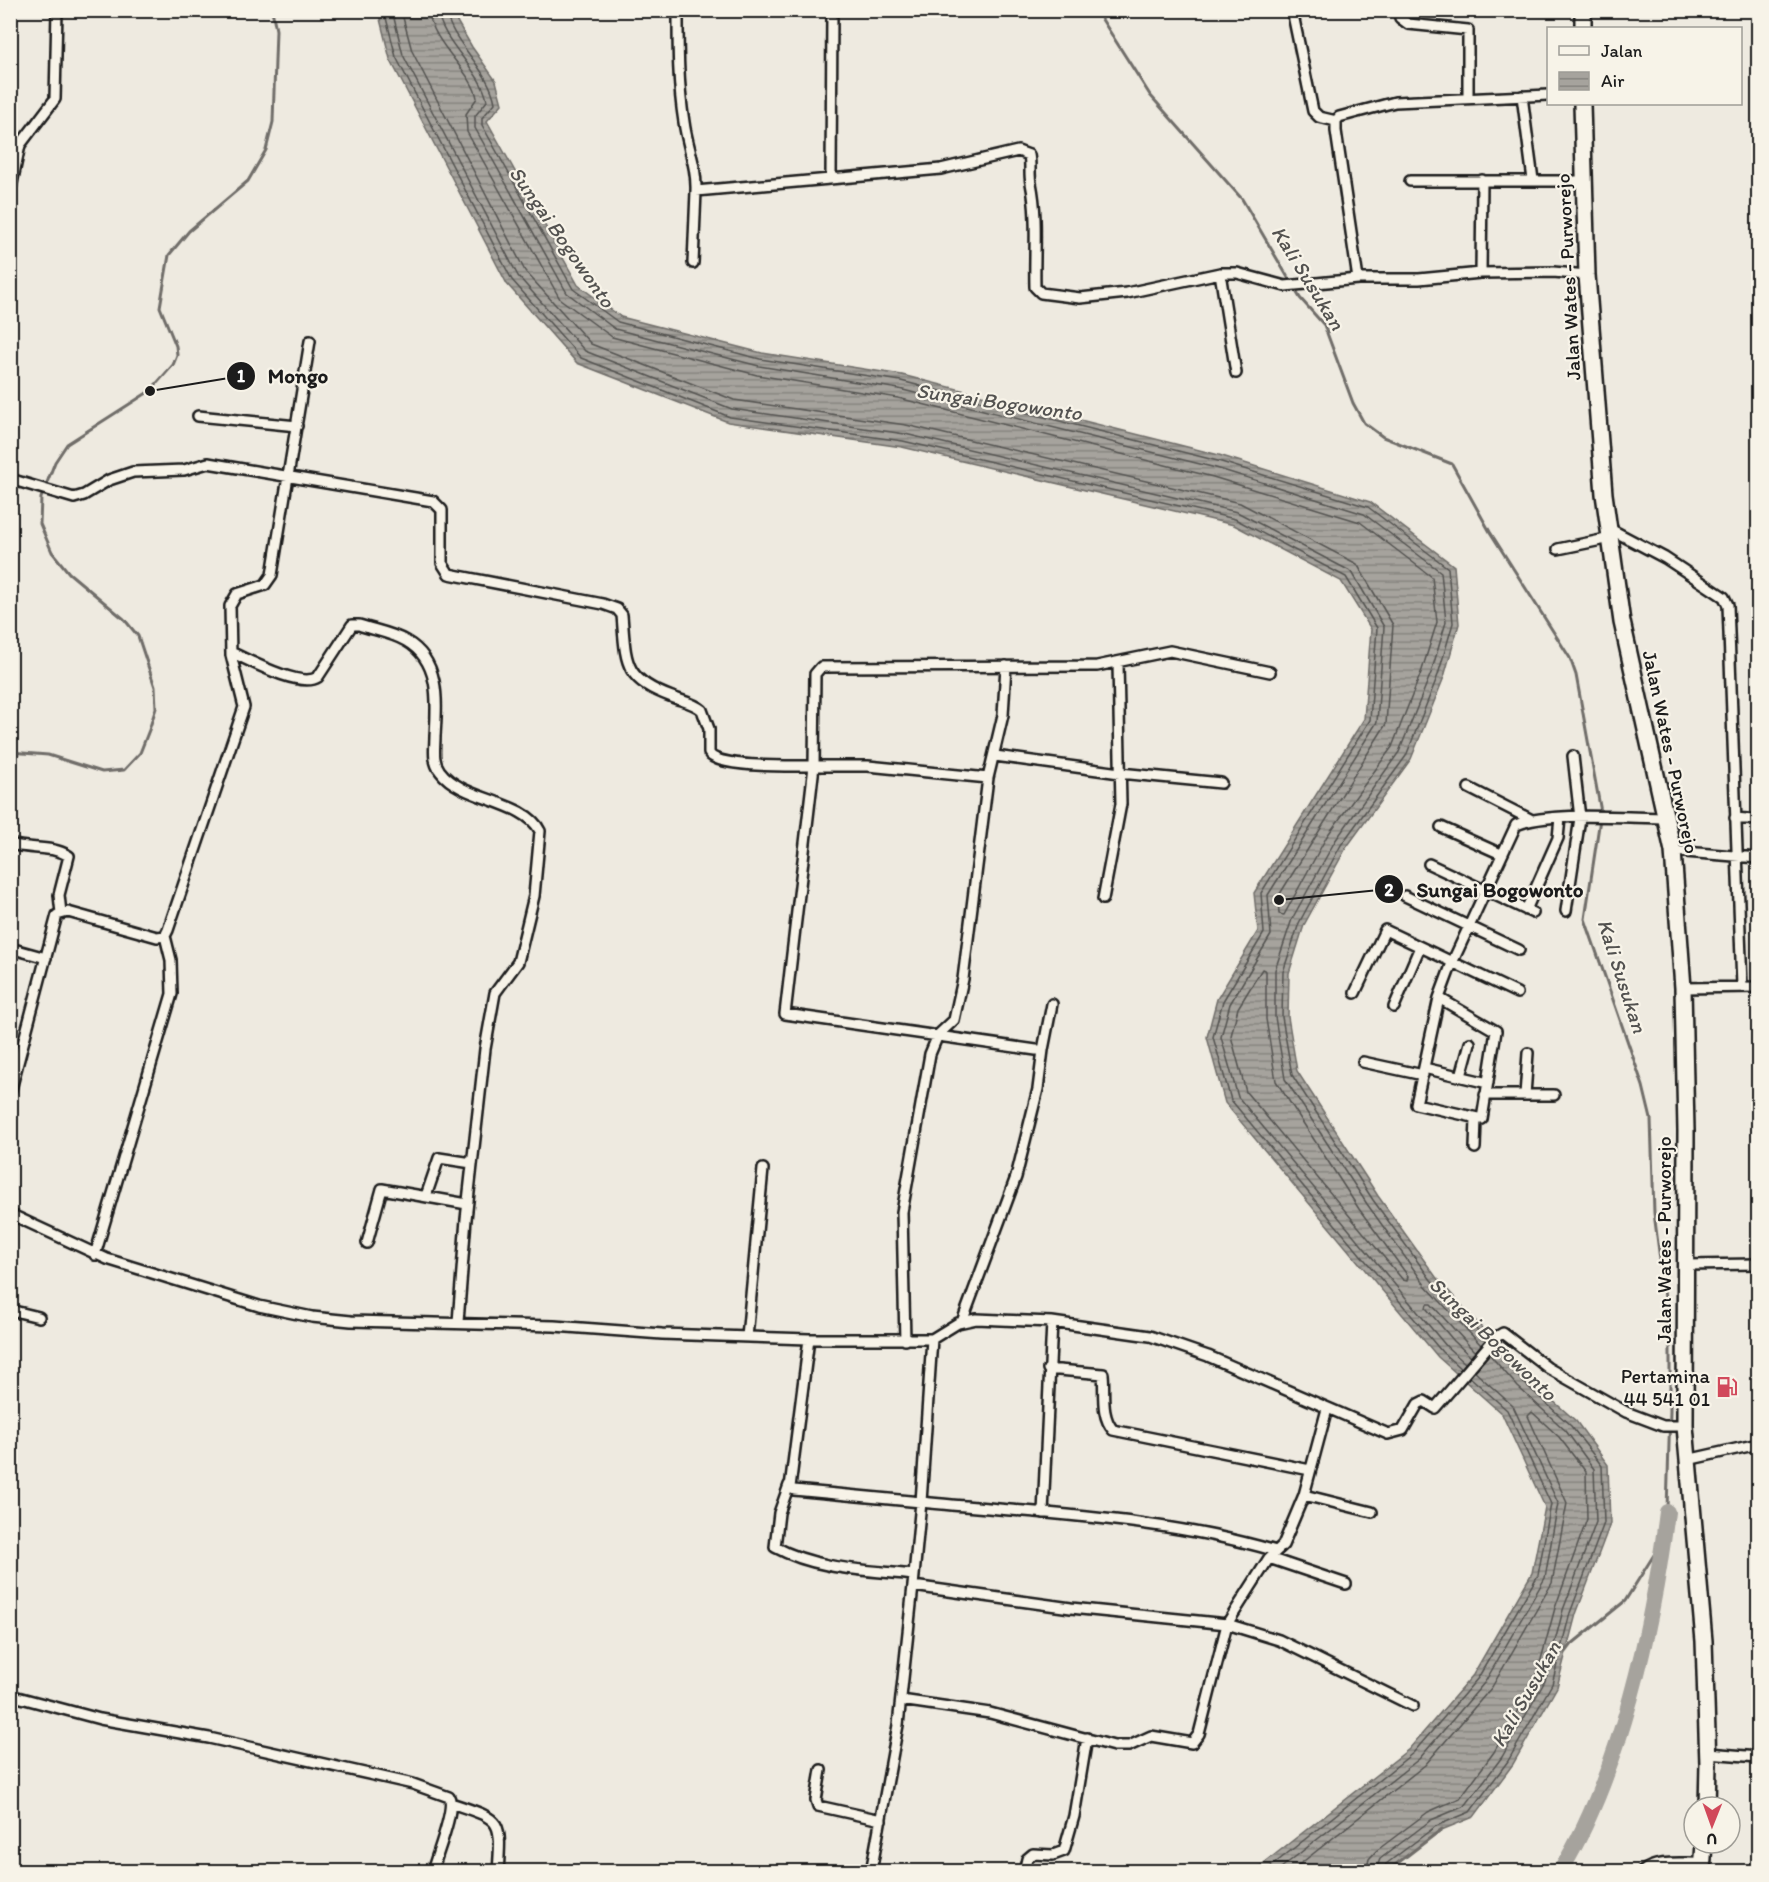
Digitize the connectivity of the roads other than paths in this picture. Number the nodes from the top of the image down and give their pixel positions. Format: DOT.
graph roads {
  1 [pos="57,10"];
  2 [pos="678,10"];
  3 [pos="832,10"];
  4 [pos="1292,10"];
  5 [pos="1399,10"];
  6 [pos="1583,10"];
  7 [pos="1583,27"];
  8 [pos="1547,95"];
  9 [pos="1522,96"];
  10 [pos="1468,97"];
  11 [pos="1582,105"];
  12 [pos="1336,121"];
  13 [pos="831,177"];
  14 [pos="1482,180"];
  15 [pos="1533,180"];
  16 [pos="1410,181"];
  17 [pos="1585,181"];
  18 [pos="696,191"];
  19 [pos="10,193"];
  20 [pos="693,263"];
  21 [pos="1220,273"];
  22 [pos="1481,273"];
  23 [pos="1587,275"];
  24 [pos="1358,279"];
  25 [pos="310,340"];
  26 [pos="1236,373"];
  27 [pos="198,416"];
  28 [pos="297,426"];
  29 [pos="289,477"];
  30 [pos="10,479"];
  31 [pos="1610,534"];
  32 [pos="1558,549"];
  33 [pos="231,652"];
  34 [pos="1118,664"];
  35 [pos="1006,666"];
  36 [pos="1270,672"];
  37 [pos="995,756"];
  38 [pos="1573,756"];
  39 [pos="814,766"];
  40 [pos="1120,773"];
  41 [pos="988,778"];
  42 [pos="1221,783"];
  43 [pos="1469,788"];
  44 [pos="1560,818"];
  45 [pos="1580,818"];
  46 [pos="1667,818"];
  47 [pos="1735,818"];
  48 [pos="1532,820"];
  49 [pos="1758,820"];
  50 [pos="1441,828"];
  51 [pos="10,844"];
  52 [pos="1673,851"];
  53 [pos="1501,854"];
  54 [pos="1737,856"];
  55 [pos="1758,858"];
  56 [pos="1429,864"];
  57 [pos="1486,891"];
  58 [pos="1405,896"];
  59 [pos="1103,899"];
  60 [pos="1566,911"];
  61 [pos="61,913"];
  62 [pos="1469,927"];
  63 [pos="165,936"];
  64 [pos="1420,947"];
  65 [pos="10,948"];
  66 [pos="1519,950"];
  67 [pos="46,958"];
  68 [pos="1452,963"];
  69 [pos="1742,986"];
  70 [pos="1758,987"];
  71 [pos="1683,988"];
  72 [pos="1355,993"];
  73 [pos="1517,993"];
  74 [pos="1439,998"];
  75 [pos="1052,1004"];
  76 [pos="1394,1007"];
  77 [pos="938,1035"];
  78 [pos="1470,1043"];
  79 [pos="1043,1050"];
  80 [pos="1528,1053"];
  81 [pos="1363,1062"];
  82 [pos="1423,1071"];
  83 [pos="1461,1076"];
  84 [pos="1488,1083"];
  85 [pos="10,1093"];
  86 [pos="1485,1095"];
  87 [pos="1525,1095"];
  88 [pos="1554,1095"];
  89 [pos="1476,1118"];
  90 [pos="1475,1148"];
  91 [pos="472,1163"];
  92 [pos="763,1169"];
  93 [pos="426,1196"];
  94 [pos="467,1204"];
  95 [pos="10,1214"];
  96 [pos="367,1243"];
  97 [pos="96,1255"];
  98 [pos="1758,1264"];
  99 [pos="1686,1265"];
  100 [pos="10,1310"];
  101 [pos="39,1317"];
  102 [pos="962,1322"];
  103 [pos="1052,1322"];
  104 [pos="458,1323"];
  105 [pos="747,1336"];
  106 [pos="809,1339"];
  107 [pos="932,1339"];
  108 [pos="905,1340"];
  109 [pos="1048,1369"];
  110 [pos="1327,1409"];
  111 [pos="1681,1426"];
  112 [pos="1758,1444"];
  113 [pos="1687,1460"];
  114 [pos="1310,1470"];
  115 [pos="789,1485"];
  116 [pos="1304,1495"];
  117 [pos="921,1503"];
  118 [pos="1372,1512"];
  119 [pos="1043,1513"];
  120 [pos="1273,1554"];
  121 [pos="914,1575"];
  122 [pos="1346,1584"];
  123 [pos="913,1586"];
  124 [pos="1227,1624"];
  125 [pos="10,1695"];
  126 [pos="901,1700"];
  127 [pos="1413,1706"];
  128 [pos="1087,1738"];
  129 [pos="1708,1753"];
  130 [pos="1758,1757"];
  131 [pos="821,1770"];
  132 [pos="1707,1795"];
  133 [pos="451,1803"];
  134 [pos="882,1820"];
  135 [pos="1703,1868"];
  136 [pos="432,1872"];
  137 [pos="498,1872"];
  138 [pos="871,1872"];
  139 [pos="1024,1872"];
  140 [pos="1642,1872"];
  1 -- 19 [label="street"];
  2 -- 18 [label="street"];
  3 -- 13 [label="street"];
  4 -- 12 [label="street"];
  5 -- 10 [label="street"];
  6 -- 7 [label="highway"];
  8 -- 9 [label="street"];
  9 -- 10 [label="street"];
  9 -- 15 [label="street"];
  10 -- 12 [label="street"];
  11 -- 17 [label="highway, Jalan Wates - Purworejo"];
  12 -- 24 [label="street"];
  13 -- 18 [label="street"];
  13 -- 21 [label="street"];
  14 -- 15 [label="street"];
  14 -- 16 [label="street"];
  14 -- 22 [label="street"];
  15 -- 17 [label="street"];
  17 -- 23 [label="highway, Jalan Wates - Purworejo"];
  18 -- 20 [label="street"];
  21 -- 24 [label="street"];
  21 -- 26 [label="street"];
  22 -- 23 [label="street"];
  22 -- 24 [label="street"];
  23 -- 31 [label="highway, Jalan Wates - Purworejo"];
  25 -- 28 [label="street"];
  27 -- 28 [label="street"];
  28 -- 29 [label="street"];
  29 -- 30 [label="street"];
  29 -- 33 [label="street"];
  29 -- 39 [label="street"];
  31 -- 32 [label="street"];
  31 -- 46 [label="highway, Jalan Wates - Purworejo"];
  31 -- 47 [label="street"];
  33 -- 63 [label="street"];
  33 -- 91 [label="street"];
  34 -- 35 [label="street"];
  34 -- 36 [label="street"];
  34 -- 40 [label="street"];
  35 -- 37 [label="street"];
  35 -- 39 [label="street"];
  37 -- 40 [label="street"];
  37 -- 41 [label="street"];
  38 -- 45 [label="street"];
  39 -- 41 [label="street"];
  39 -- 77 [label="street"];
  40 -- 42 [label="street"];
  40 -- 59 [label="street"];
  41 -- 77 [label="street"];
  43 -- 48 [label="street"];
  44 -- 45 [label="street"];
  44 -- 48 [label="street"];
  44 -- 57 [label="street"];
  45 -- 46 [label="street"];
  45 -- 60 [label="street"];
  46 -- 52 [label="highway, Jalan Wates - Purworejo"];
  47 -- 49 [label="street"];
  47 -- 54 [label="street"];
  48 -- 53 [label="street"];
  50 -- 53 [label="street"];
  51 -- 61 [label="street"];
  52 -- 54 [label="street"];
  52 -- 71 [label="highway, Jalan Wates - Purworejo"];
  53 -- 57 [label="street"];
  54 -- 55 [label="street"];
  54 -- 69 [label="street"];
  56 -- 57 [label="street"];
  57 -- 62 [label="street"];
  58 -- 62 [label="street"];
  61 -- 63 [label="street"];
  61 -- 67 [label="street"];
  62 -- 66 [label="street"];
  62 -- 68 [label="street"];
  63 -- 97 [label="street"];
  64 -- 68 [label="street"];
  64 -- 72 [label="street"];
  64 -- 76 [label="street"];
  65 -- 67 [label="street"];
  67 -- 85 [label="street"];
  68 -- 73 [label="street"];
  68 -- 74 [label="street"];
  69 -- 70 [label="street"];
  69 -- 71 [label="street"];
  71 -- 99 [label="highway, Jalan Wates - Purworejo"];
  74 -- 82 [label="street"];
  74 -- 84 [label="street"];
  75 -- 79 [label="street"];
  77 -- 79 [label="street"];
  77 -- 108 [label="street"];
  78 -- 83 [label="street"];
  79 -- 102 [label="street"];
  80 -- 87 [label="street"];
  81 -- 82 [label="street"];
  82 -- 83 [label="street"];
  82 -- 89 [label="street"];
  83 -- 84 [label="street"];
  84 -- 86 [label="street"];
  86 -- 87 [label="street"];
  86 -- 89 [label="street"];
  87 -- 88 [label="street"];
  89 -- 90 [label="street"];
  91 -- 93 [label="street"];
  91 -- 94 [label="street"];
  92 -- 105 [label="street"];
  93 -- 94 [label="street"];
  93 -- 96 [label="street"];
  94 -- 104 [label="street"];
  95 -- 97 [label="street"];
  97 -- 104 [label="street"];
  98 -- 99 [label="street"];
  99 -- 111 [label="highway, Jalan Wates - Purworejo"];
  100 -- 101 [label="street"];
  102 -- 103 [label="street"];
  102 -- 107 [label="street"];
  103 -- 109 [label="street"];
  103 -- 110 [label="street"];
  104 -- 105 [label="street"];
  105 -- 106 [label="street"];
  106 -- 108 [label="street"];
  106 -- 115 [label="street"];
  107 -- 108 [label="street"];
  107 -- 117 [label="street"];
  109 -- 114 [label="street"];
  109 -- 119 [label="street"];
  110 -- 111 [label="street"];
  110 -- 114 [label="street"];
  111 -- 113 [label="highway, Jalan Wates - Purworejo"];
  112 -- 113 [label="street"];
  113 -- 129 [label="highway, Jalan Wates - Purworejo"];
  114 -- 116 [label="street"];
  115 -- 117 [label="street"];
  115 -- 121 [label="street"];
  116 -- 118 [label="street"];
  116 -- 120 [label="street"];
  117 -- 119 [label="street"];
  117 -- 121 [label="street"];
  119 -- 120 [label="street"];
  120 -- 122 [label="street"];
  120 -- 124 [label="street"];
  121 -- 123 [label="street"];
  123 -- 124 [label="street"];
  123 -- 126 [label="street"];
  124 -- 127 [label="street"];
  124 -- 128 [label="street"];
  125 -- 133 [label="street"];
  126 -- 128 [label="street"];
  126 -- 134 [label="street"];
  128 -- 139 [label="street"];
  129 -- 130 [label="street"];
  129 -- 132 [label="highway, Jalan Wates - Purworejo"];
  131 -- 134 [label="street"];
  133 -- 136 [label="street"];
  133 -- 137 [label="street"];
  134 -- 138 [label="street"];
  135 -- 140 [label="street"];
}
